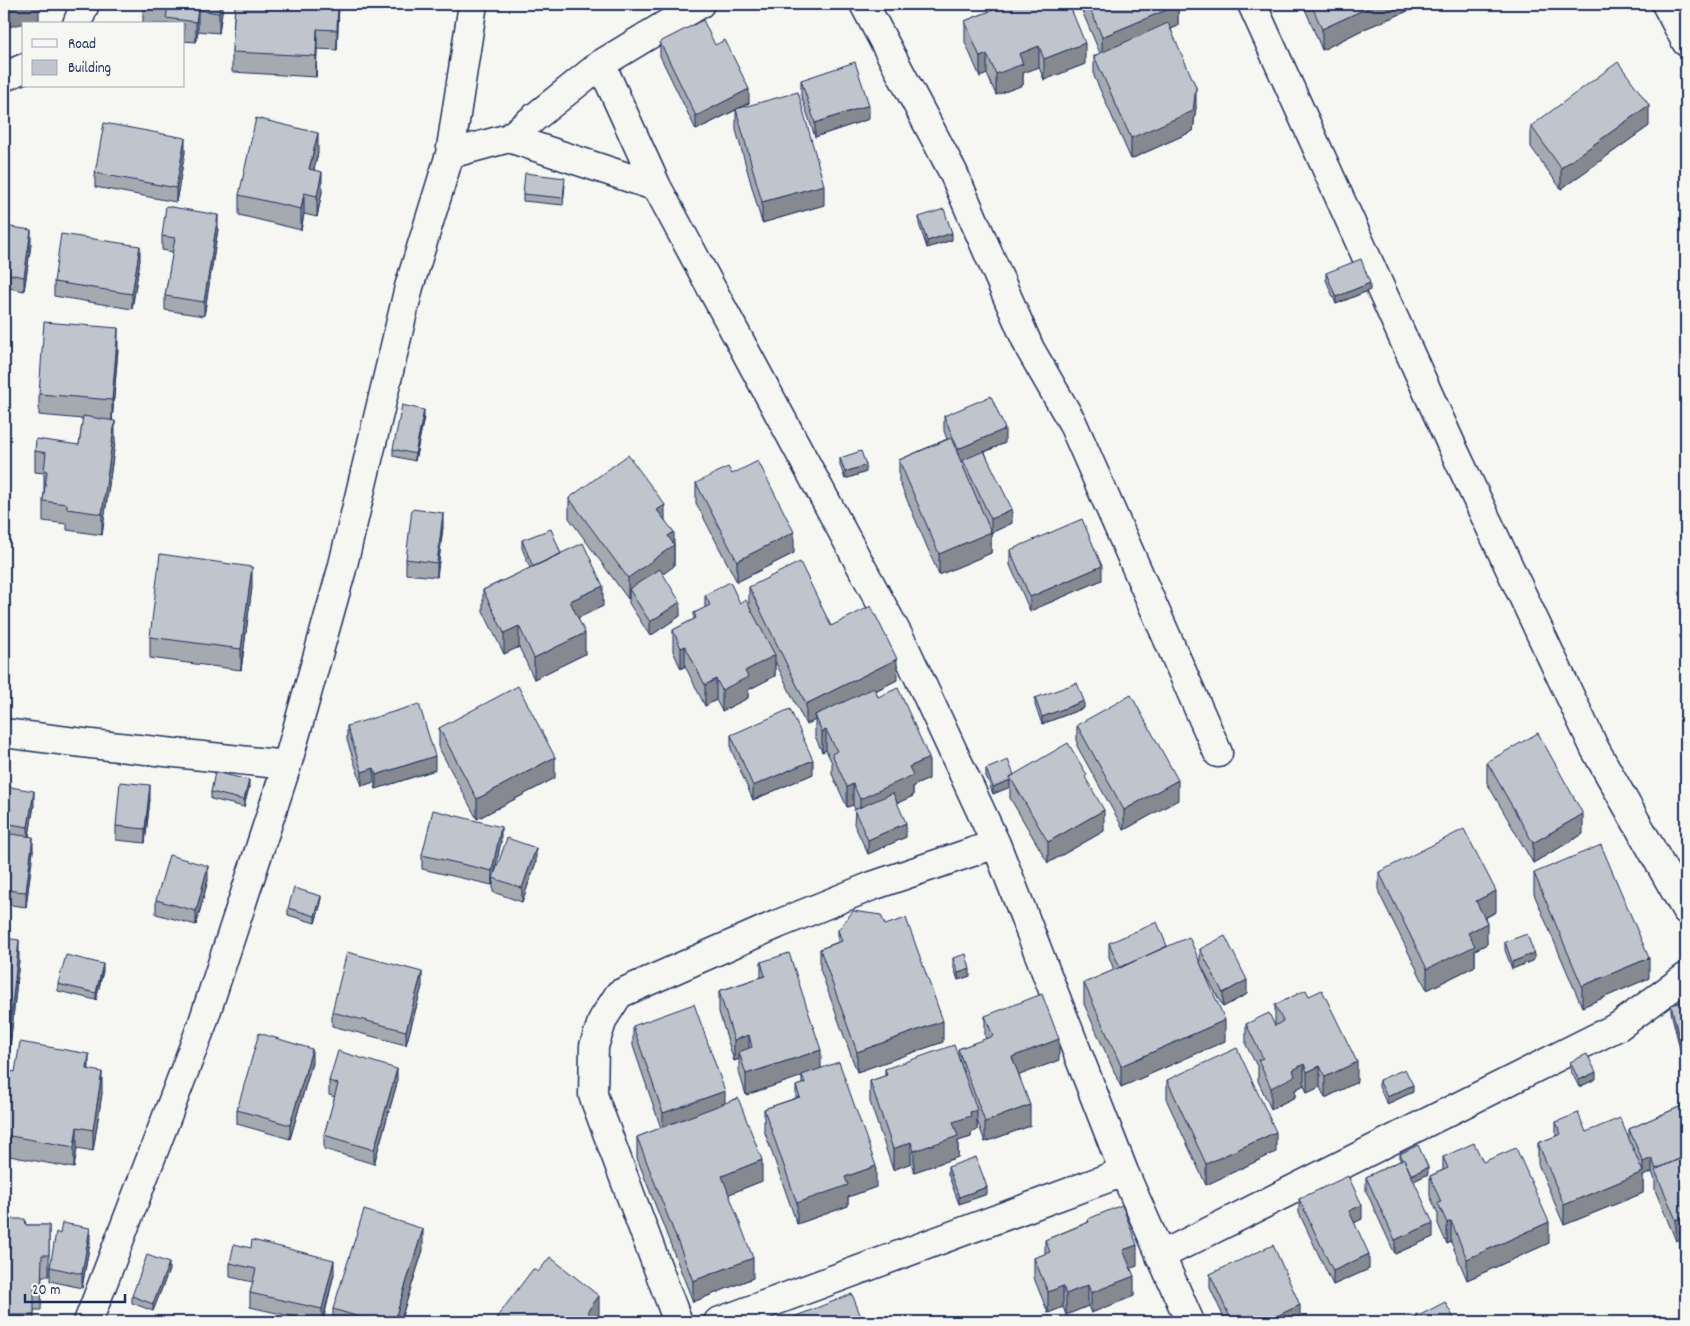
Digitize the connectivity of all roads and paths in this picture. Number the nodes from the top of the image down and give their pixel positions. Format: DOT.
graph roads {
  1 [pos="85,4"];
  2 [pos="473,4"];
  3 [pos="700,4"];
  4 [pos="864,4"];
  5 [pos="1252,4"];
  6 [pos="1666,4"];
  7 [pos="78,22"];
  8 [pos="1686,42"];
  9 [pos="601,64"];
  10 [pos="22,69"];
  11 [pos="4,77"];
  12 [pos="509,138"];
  13 [pos="450,154"];
  14 [pos="656,187"];
  15 [pos="4,733"];
  16 [pos="1218,753"];
  17 [pos="287,765"];
  18 [pos="996,844"];
  19 [pos="1686,910"];
  20 [pos="1686,977"];
  21 [pos="1124,1172"];
  22 [pos="1160,1256"];
  23 [pos="88,1322"];
  24 [pos="678,1322"];
  25 [pos="718,1322"];
  26 [pos="1190,1322"];
  1 -- 7 [label="street"];
  2 -- 13 [label="street"];
  3 -- 9 [label="street"];
  4 -- 16 [label="street"];
  5 -- 19 [label="street"];
  6 -- 8 [label="street"];
  9 -- 12 [label="street"];
  9 -- 14 [label="street"];
  10 -- 11 [label="street"];
  12 -- 13 [label="street"];
  12 -- 14 [label="street"];
  13 -- 17 [label="street"];
  14 -- 18 [label="street"];
  15 -- 17 [label="street"];
  17 -- 23 [label="street"];
  18 -- 21 [label="street"];
  18 -- 24 [label="street"];
  20 -- 22 [label="street"];
  21 -- 22 [label="street"];
  21 -- 25 [label="street"];
  22 -- 26 [label="street"];
}
